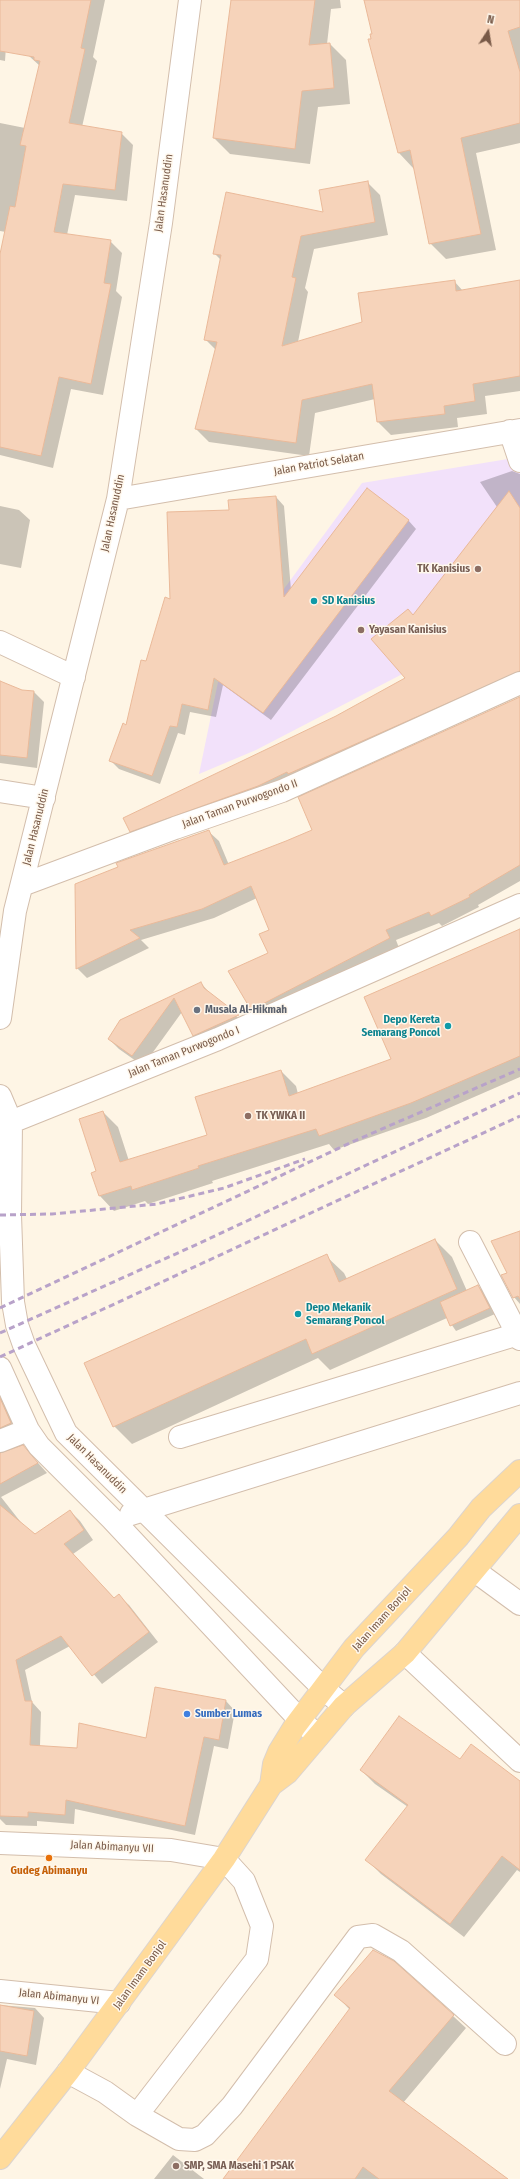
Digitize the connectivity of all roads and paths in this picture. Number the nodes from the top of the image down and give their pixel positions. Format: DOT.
graph roads {
  1 [pos="190,0"];
  2 [pos="515,431"];
  3 [pos="520,461"];
  4 [pos="118,499"];
  5 [pos="0,642"];
  6 [pos="74,677"];
  7 [pos="520,683"];
  8 [pos="0,791"];
  9 [pos="44,798"];
  10 [pos="22,886"];
  11 [pos="520,906"];
  12 [pos="0,1018"];
  13 [pos="0,1096"];
  14 [pos="6,1123"];
  15 [pos="470,1242"];
  16 [pos="519,1336"];
  17 [pos="0,1368"];
  18 [pos="520,1393"];
  19 [pos="28,1430"];
  20 [pos="180,1438"];
  21 [pos="0,1441"];
  22 [pos="520,1471"];
  23 [pos="143,1510"];
  24 [pos="112,1519"];
  25 [pos="517,1525"];
  26 [pos="474,1571"];
  27 [pos="520,1604"];
  28 [pos="405,1653"];
  29 [pos="325,1690"];
  30 [pos="344,1706"];
  31 [pos="300,1720"];
  32 [pos="318,1736"];
  33 [pos="520,1761"];
  34 [pos="271,1785"];
  35 [pos="0,1843"];
  36 [pos="224,1859"];
  37 [pos="0,1991"];
  38 [pos="119,2003"];
  39 [pos="505,2044"];
  40 [pos="68,2072"];
  41 [pos="137,2115"];
  42 [pos="0,2158"];
  1 -- 4 [label="street, Jalan Hasanuddin"];
  2 -- 3 [label="street"];
  2 -- 4 [label="street, Jalan Patriot Selatan"];
  4 -- 6 [label="street, Jalan Hasanuddin"];
  5 -- 6 [label="street"];
  6 -- 9 [label="street, Jalan Hasanuddin"];
  7 -- 10 [label="street, Jalan Taman Purwogondo II"];
  8 -- 9 [label="street"];
  9 -- 10 [label="street, Jalan Hasanuddin"];
  10 -- 12 [label="street, Jalan Hasanuddin"];
  11 -- 14 [label="street, Jalan Taman Purwogondo I"];
  13 -- 14 [label="street, Jalan Hasanuddin"];
  14 -- 23 [label="street, Jalan Hasanuddin"];
  15 -- 16 [label="street"];
  16 -- 20 [label="street"];
  17 -- 19 [label="street"];
  18 -- 23 [label="street"];
  19 -- 21 [label="street"];
  19 -- 24 [label="street"];
  22 -- 29 [label="main road, Jalan Imam Bonjol"];
  23 -- 24 [label="street"];
  23 -- 29 [label="street, Jalan Hasanuddin"];
  24 -- 31 [label="street"];
  25 -- 26 [label="main road, Jalan Imam Bonjol"];
  26 -- 27 [label="street"];
  26 -- 28 [label="main road, Jalan Imam Bonjol"];
  28 -- 30 [label="main road, Jalan Imam Bonjol"];
  28 -- 33 [label="street"];
  29 -- 30 [label="street, Jalan Hasanuddin"];
  29 -- 31 [label="main road, Jalan Imam Bonjol"];
  30 -- 32 [label="main road, Jalan Imam Bonjol"];
  31 -- 32 [label="street"];
  31 -- 34 [label="main road, Jalan Imam Bonjol"];
  32 -- 34 [label="main road, Jalan Imam Bonjol"];
  34 -- 36 [label="main road, Jalan Imam Bonjol"];
  35 -- 36 [label="street, Jalan Abimanyu VII"];
  36 -- 38 [label="main road, Jalan Imam Bonjol"];
  36 -- 41 [label="street"];
  37 -- 38 [label="street, Jalan Abimanyu VI"];
  38 -- 40 [label="main road, Jalan Imam Bonjol"];
  39 -- 41 [label="street"];
  40 -- 41 [label="street"];
  40 -- 42 [label="main road, Jalan Imam Bonjol"];
}
